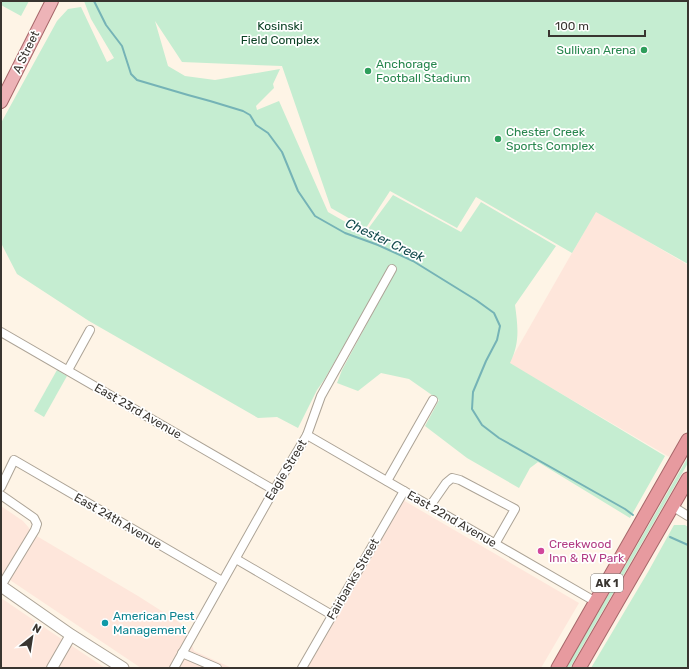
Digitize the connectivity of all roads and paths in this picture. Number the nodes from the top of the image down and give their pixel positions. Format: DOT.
graph roads {
  1 [pos="52,1"];
  2 [pos="1,102"];
  3 [pos="392,270"];
  4 [pos="90,330"];
  5 [pos="1,332"];
  6 [pos="68,370"];
  7 [pos="433,400"];
  8 [pos="307,435"];
  9 [pos="688,440"];
  10 [pos="688,479"];
  11 [pos="387,482"];
  12 [pos="1,486"];
  13 [pos="274,490"];
  14 [pos="404,491"];
  15 [pos="1,495"];
  16 [pos="430,506"];
  17 [pos="672,506"];
  18 [pos="688,516"];
  19 [pos="496,544"];
  20 [pos="236,558"];
  21 [pos="222,581"];
  22 [pos="1,586"];
  23 [pos="596,602"];
  24 [pos="332,615"];
  25 [pos="71,634"];
  26 [pos="182,653"];
  27 [pos="52,668"];
  28 [pos="123,668"];
  29 [pos="174,668"];
  30 [pos="217,668"];
  31 [pos="302,668"];
  32 [pos="558,668"];
  33 [pos="579,668"];
  1 -- 2 [label="main road, A Street"];
  3 -- 8 [label="street, Eagle Street"];
  4 -- 6 [label="street"];
  5 -- 6 [label="street, East 23rd Avenue"];
  6 -- 13 [label="street, East 23rd Avenue"];
  7 -- 11 [label="street"];
  8 -- 11 [label="street, East 22nd Avenue"];
  8 -- 13 [label="street, Eagle Street"];
  9 -- 23 [label="highway, AK 1"];
  10 -- 17 [label="highway, AK 1"];
  11 -- 14 [label="street, East 22nd Avenue"];
  12 -- 21 [label="street, East 24th Avenue"];
  13 -- 20 [label="street, Eagle Street"];
  14 -- 16 [label="street, East 22nd Avenue"];
  14 -- 24 [label="street, Fairbanks Street"];
  15 -- 22 [label="street"];
  16 -- 19 [label="street, East 22nd Avenue"];
  16 -- 19 [label="street"];
  17 -- 18 [label="street"];
  17 -- 33 [label="highway, AK 1"];
  19 -- 23 [label="street, East 22nd Avenue"];
  20 -- 21 [label="street, Eagle Street"];
  20 -- 24 [label="street"];
  21 -- 26 [label="street, Eagle Street"];
  22 -- 25 [label="main road"];
  23 -- 32 [label="highway, AK 1"];
  24 -- 31 [label="street, Fairbanks Street"];
  25 -- 27 [label="street"];
  25 -- 28 [label="main road"];
  26 -- 29 [label="street, Eagle Street"];
  26 -- 30 [label="street"];
}
